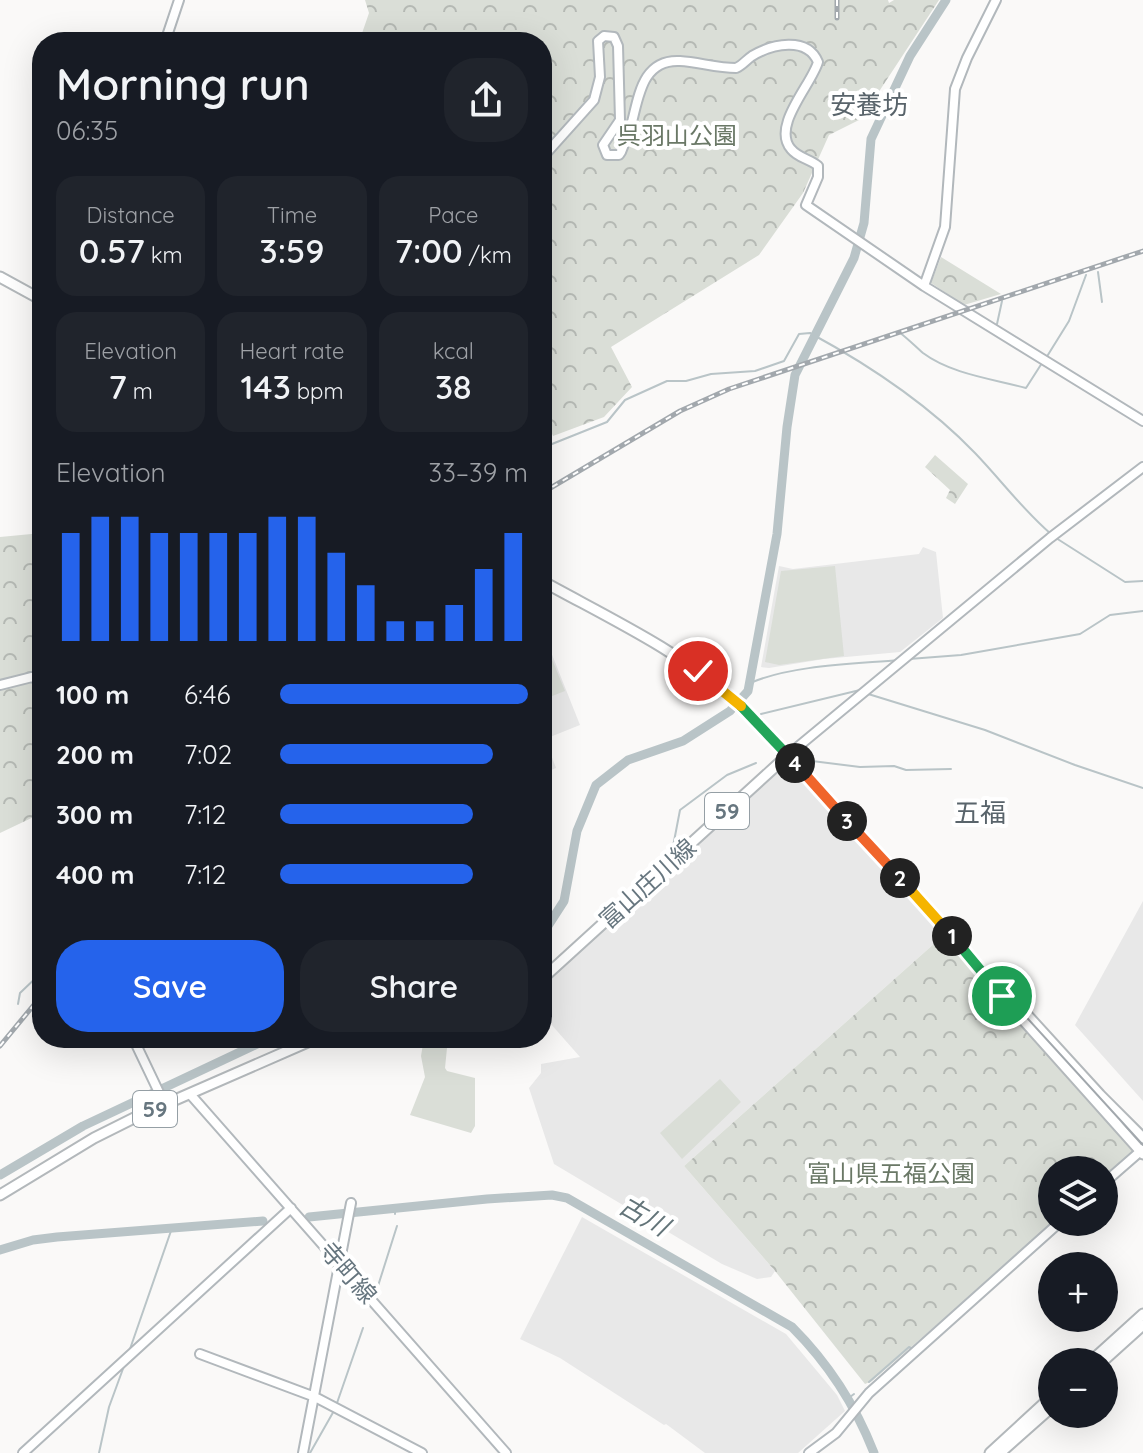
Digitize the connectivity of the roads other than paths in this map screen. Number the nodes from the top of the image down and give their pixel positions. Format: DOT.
graph roads {
  1 [pos="179,0"];
  2 [pos="996,0"];
  3 [pos="168,32"];
  4 [pos="552,147"];
  5 [pos="0,277"];
  6 [pos="924,286"];
  7 [pos="32,295"];
  8 [pos="1143,421"];
  9 [pos="1143,467"];
  10 [pos="552,587"];
  11 [pos="32,677"];
  12 [pos="0,685"];
  13 [pos="788,755"];
  14 [pos="970,957"];
  15 [pos="552,970"];
  16 [pos="138,1048"];
  17 [pos="294,1048"];
  18 [pos="190,1094"];
  19 [pos="165,1105"];
  20 [pos="1143,1138"];
  21 [pos="1142,1151"];
  22 [pos="1118,1171"];
  23 [pos="0,1194"];
  24 [pos="351,1203"];
  25 [pos="291,1208"];
  26 [pos="1044,1236"];
  27 [pos="340,1264"];
  28 [pos="1143,1314"];
  29 [pos="1143,1325"];
  30 [pos="1105,1348"];
  31 [pos="1118,1348"];
  32 [pos="200,1354"];
  33 [pos="315,1397"];
  34 [pos="1038,1409"];
  35 [pos="1038,1419"];
  36 [pos="23,1453"];
  37 [pos="303,1453"];
  38 [pos="422,1453"];
  39 [pos="506,1453"];
  40 [pos="809,1453"];
  41 [pos="990,1453"];
  42 [pos="1000,1453"];
  1 -- 3 [label="street"];
  2 -- 6 [label="street"];
  4 -- 6 [label="street"];
  5 -- 7 [label="main road"];
  6 -- 8 [label="street"];
  9 -- 13 [label="street"];
  10 -- 13 [label="main road"];
  11 -- 12 [label="street"];
  13 -- 14 [label="main road"];
  13 -- 15 [label="main road, 富山庄川線 / 59"];
  14 -- 20 [label="main road"];
  14 -- 21 [label="main road"];
  16 -- 19 [label="street"];
  17 -- 18 [label="main road, 59"];
  18 -- 19 [label="main road, 59"];
  18 -- 25 [label="street, 寺町線"];
  19 -- 23 [label="main road, 59"];
  21 -- 22 [label="street"];
  24 -- 27 [label="street"];
  25 -- 27 [label="street, 寺町線"];
  25 -- 36 [label="street"];
  26 -- 40 [label="street"];
  27 -- 33 [label="street"];
  27 -- 39 [label="street, 寺町線"];
  28 -- 30 [label="main road"];
  29 -- 31 [label="main road"];
  32 -- 33 [label="street"];
  33 -- 37 [label="street"];
  33 -- 38 [label="street"];
  34 -- 41 [label="main road"];
  35 -- 42 [label="main road"];
}
